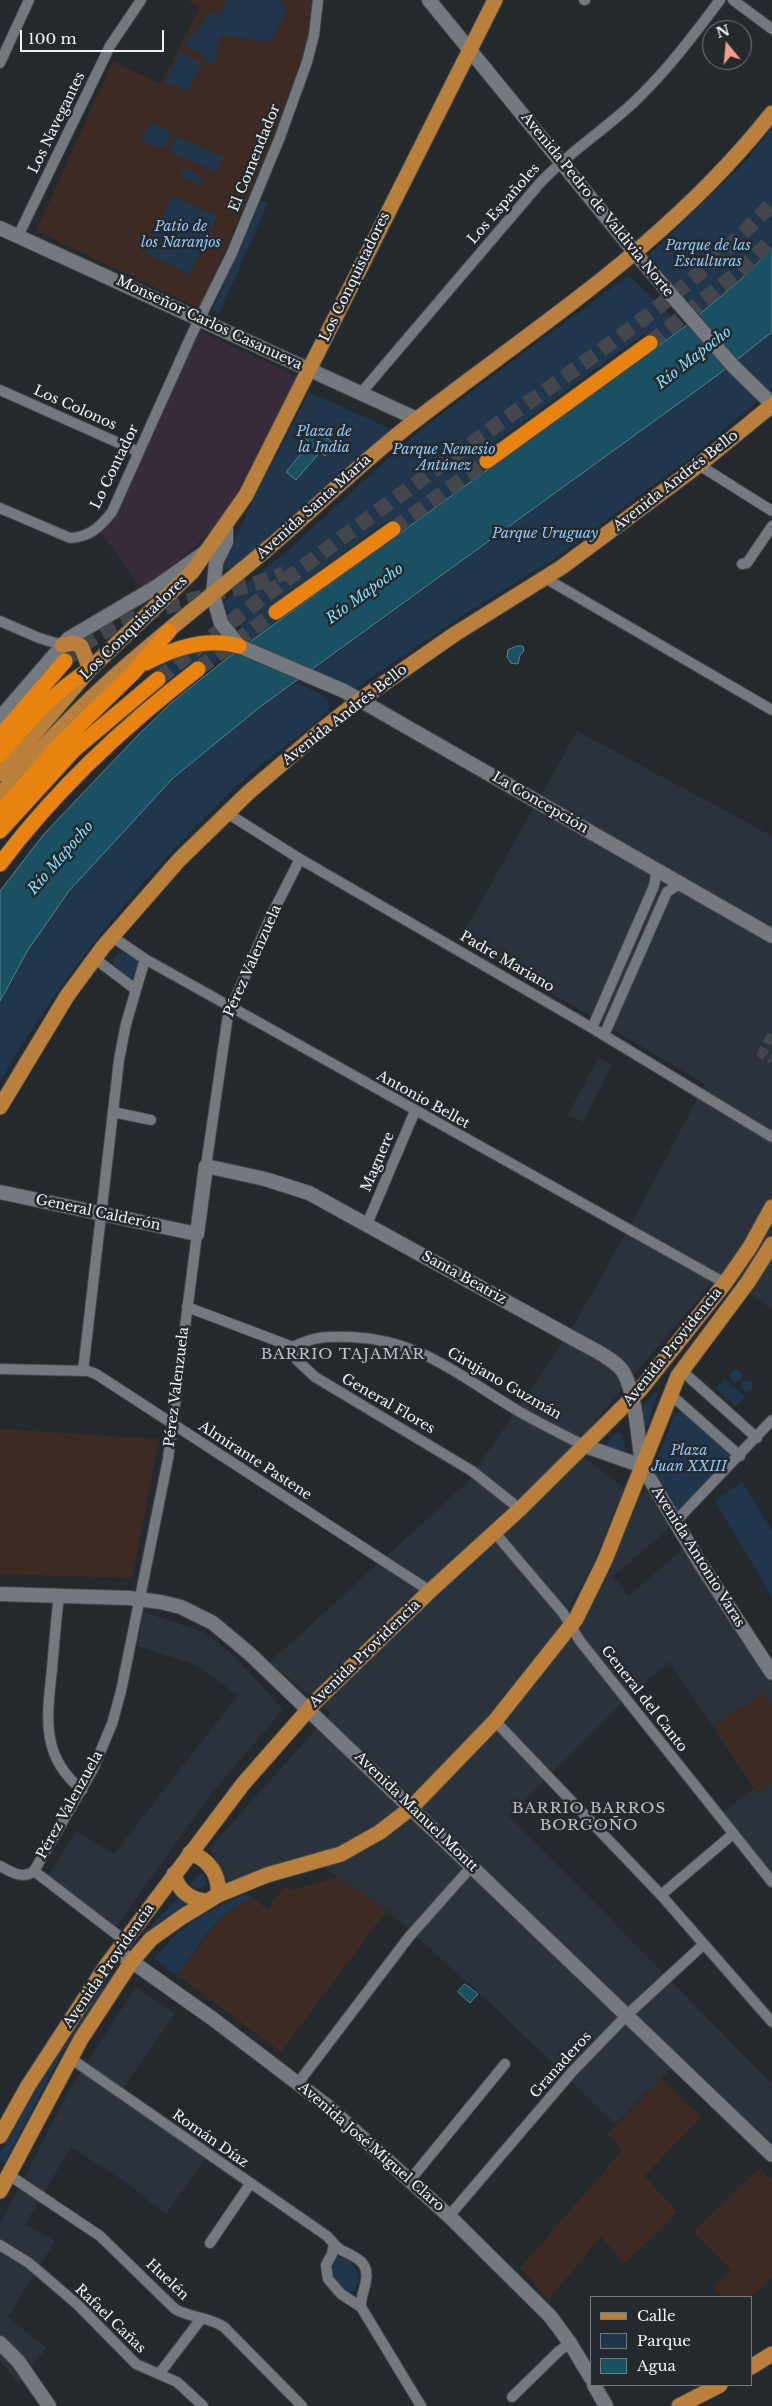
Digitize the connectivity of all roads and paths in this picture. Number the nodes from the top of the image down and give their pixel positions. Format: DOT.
graph roads {
  1 [pos="29,0"];
  2 [pos="141,0"];
  3 [pos="318,0"];
  4 [pos="429,0"];
  5 [pos="495,0"];
  6 [pos="720,0"];
  7 [pos="733,0"];
  8 [pos="772,29"];
  9 [pos="470,50"];
  10 [pos="0,63"];
  11 [pos="772,113"];
  12 [pos="561,162"];
  13 [pos="0,228"];
  14 [pos="18,236"];
  15 [pos="636,254"];
  16 [pos="199,319"];
  17 [pos="650,343"];
  18 [pos="309,370"];
  19 [pos="0,390"];
  20 [pos="361,393"];
  21 [pos="772,404"];
  22 [pos="418,419"];
  23 [pos="139,452"];
  24 [pos="487,461"];
  25 [pos="699,464"];
  26 [pos="0,508"];
  27 [pos="772,511"];
  28 [pos="226,525"];
  29 [pos="772,526"];
  30 [pos="393,529"];
  31 [pos="209,549"];
  32 [pos="742,564"];
  33 [pos="545,578"];
  34 [pos="212,595"];
  35 [pos="276,612"];
  36 [pos="0,621"];
  37 [pos="169,631"];
  38 [pos="62,645"];
  39 [pos="240,646"];
  40 [pos="65,661"];
  41 [pos="140,666"];
  42 [pos="90,669"];
  43 [pos="198,669"];
  44 [pos="158,679"];
  45 [pos="360,700"];
  46 [pos="772,710"];
  47 [pos="0,718"];
  48 [pos="0,736"];
  49 [pos="0,755"];
  50 [pos="0,774"];
  51 [pos="0,795"];
  52 [pos="0,813"];
  53 [pos="227,813"];
  54 [pos="0,831"];
  55 [pos="300,859"];
  56 [pos="0,864"];
  57 [pos="653,869"];
  58 [pos="679,884"];
  59 [pos="648,900"];
  60 [pos="661,906"];
  61 [pos="111,936"];
  62 [pos="772,936"];
  63 [pos="94,958"];
  64 [pos="145,959"];
  65 [pos="135,989"];
  66 [pos="230,1007"];
  67 [pos="592,1028"];
  68 [pos="604,1035"];
  69 [pos="0,1108"];
  70 [pos="113,1112"];
  71 [pos="415,1112"];
  72 [pos="151,1120"];
  73 [pos="772,1136"];
  74 [pos="206,1166"];
  75 [pos="0,1192"];
  76 [pos="772,1207"];
  77 [pos="101,1214"];
  78 [pos="367,1224"];
  79 [pos="197,1234"];
  80 [pos="772,1244"];
  81 [pos="725,1283"];
  82 [pos="187,1307"];
  83 [pos="293,1347"];
  84 [pos="0,1369"];
  85 [pos="681,1370"];
  86 [pos="83,1371"];
  87 [pos="670,1394"];
  88 [pos="632,1398"];
  89 [pos="772,1420"];
  90 [pos="172,1423"];
  91 [pos="757,1438"];
  92 [pos="585,1446"];
  93 [pos="740,1456"];
  94 [pos="642,1466"];
  95 [pos="520,1509"];
  96 [pos="676,1522"];
  97 [pos="495,1533"];
  98 [pos="430,1591"];
  99 [pos="0,1594"];
  100 [pos="59,1596"];
  101 [pos="141,1599"];
  102 [pos="571,1626"];
  103 [pos="772,1673"];
  104 [pos="308,1709"];
  105 [pos="495,1721"];
  106 [pos="82,1790"];
  107 [pos="411,1808"];
  108 [pos="733,1834"];
  109 [pos="190,1854"];
  110 [pos="0,1866"];
  111 [pos="472,1866"];
  112 [pos="34,1871"];
  113 [pos="174,1874"];
  114 [pos="772,1882"];
  115 [pos="661,1896"];
  116 [pos="212,1898"];
  117 [pos="704,1944"];
  118 [pos="121,1945"];
  119 [pos="132,1961"];
  120 [pos="627,2015"];
  121 [pos="772,2022"];
  122 [pos="70,2058"];
  123 [pos="505,2064"];
  124 [pos="298,2083"];
  125 [pos="0,2136"];
  126 [pos="772,2155"];
  127 [pos="9,2175"];
  128 [pos="410,2180"];
  129 [pos="250,2184"];
  130 [pos="0,2191"];
  131 [pos="449,2216"];
  132 [pos="210,2242"];
  133 [pos="334,2244"];
  134 [pos="0,2245"];
  135 [pos="361,2307"];
  136 [pos="201,2319"];
  137 [pos="0,2343"];
  138 [pos="570,2343"];
  139 [pos="772,2354"];
  140 [pos="752,2366"];
  141 [pos="159,2374"];
  142 [pos="590,2376"];
  143 [pos="595,2386"];
  144 [pos="718,2386"];
  145 [pos="512,2397"];
  146 [pos="48,2406"];
  147 [pos="203,2406"];
  148 [pos="302,2406"];
  149 [pos="421,2406"];
  150 [pos="606,2406"];
  151 [pos="680,2406"];
  1 -- 10 [label="street"];
  2 -- 14 [label="street, Los Navegantes"];
  3 -- 16 [label="street, El Comendador"];
  4 -- 9 [label="street, Avenida Pedro de Valdivia Norte"];
  5 -- 9 [label="main road, Los Conquistadores"];
  6 -- 12 [label="street, Los Españoles"];
  7 -- 8 [label="street"];
  9 -- 12 [label="street, Avenida Pedro de Valdivia Norte"];
  9 -- 18 [label="main road, Los Conquistadores"];
  11 -- 15 [label="main road, Avenida Santa María"];
  12 -- 15 [label="street, Avenida Pedro de Valdivia Norte"];
  12 -- 20 [label="street, Los Españoles"];
  13 -- 14 [label="street, Monseñor Carlos Casanueva"];
  14 -- 16 [label="street, Monseñor Carlos Casanueva"];
  15 -- 21 [label="street, Avenida Pedro de Valdivia Norte"];
  15 -- 22 [label="main road, Avenida Santa María"];
  16 -- 18 [label="street, Monseñor Carlos Casanueva"];
  16 -- 23 [label="street, Lo Contador"];
  17 -- 24 [label="highway"];
  18 -- 20 [label="street, Monseñor Carlos Casanueva"];
  18 -- 28 [label="main road, Los Conquistadores"];
  19 -- 23 [label="street, Los Colonos"];
  20 -- 22 [label="street, Monseñor Carlos Casanueva"];
  21 -- 25 [label="main road, Avenida Andrés Bello"];
  22 -- 34 [label="main road, Avenida Santa María"];
  23 -- 26 [label="street, Lo Contador"];
  25 -- 27 [label="street"];
  25 -- 33 [label="main road, Avenida Andrés Bello"];
  28 -- 31 [label="main road, Los Conquistadores"];
  28 -- 34 [label="street"];
  29 -- 32 [label="street"];
  30 -- 35 [label="highway"];
  31 -- 38 [label="street, Los Conquistadores"];
  31 -- 42 [label="main road, Los Conquistadores"];
  33 -- 45 [label="main road, Avenida Andrés Bello"];
  33 -- 46 [label="street"];
  34 -- 37 [label="main road, Avenida Santa María"];
  34 -- 39 [label="street"];
  36 -- 38 [label="street"];
  37 -- 41 [label="highway"];
  37 -- 51 [label="main road, Avenida Santa María"];
  38 -- 42 [label="main road"];
  38 -- 47 [label="street, Los Conquistadores"];
  39 -- 41 [label="highway"];
  39 -- 45 [label="street, La Concepción"];
  40 -- 48 [label="highway"];
  41 -- 52 [label="highway"];
  42 -- 49 [label="highway"];
  42 -- 50 [label="main road, Los Conquistadores"];
  43 -- 56 [label="highway"];
  44 -- 54 [label="highway"];
  45 -- 53 [label="main road, Avenida Andrés Bello"];
  45 -- 57 [label="street, La Concepción"];
  53 -- 55 [label="street, Padre Mariano"];
  53 -- 61 [label="main road, Avenida Andrés Bello"];
  55 -- 66 [label="street, Pérez Valenzuela"];
  55 -- 67 [label="street, Padre Mariano"];
  57 -- 58 [label="street, La Concepción"];
  57 -- 59 [label="street"];
  58 -- 60 [label="street"];
  58 -- 62 [label="street, La Concepción"];
  59 -- 60 [label="street"];
  59 -- 67 [label="street"];
  60 -- 68 [label="street"];
  61 -- 63 [label="main road, Avenida Andrés Bello"];
  61 -- 64 [label="street, Antonio Bellet"];
  63 -- 65 [label="street"];
  63 -- 69 [label="main road, Avenida Andrés Bello"];
  64 -- 65 [label="street"];
  64 -- 66 [label="street, Antonio Bellet"];
  65 -- 70 [label="street"];
  66 -- 71 [label="street, Antonio Bellet"];
  66 -- 74 [label="street, Pérez Valenzuela"];
  67 -- 68 [label="street, Padre Mariano"];
  68 -- 73 [label="street, Padre Mariano"];
  70 -- 72 [label="street"];
  70 -- 77 [label="street"];
  71 -- 78 [label="street, Magnere"];
  71 -- 81 [label="street, Antonio Bellet"];
  74 -- 78 [label="street, Santa Beatriz"];
  74 -- 79 [label="street, Pérez Valenzuela"];
  75 -- 77 [label="street, General Calderón"];
  76 -- 81 [label="main road, Avenida Providencia"];
  77 -- 79 [label="street, General Calderón"];
  77 -- 86 [label="street"];
  78 -- 88 [label="street, Santa Beatriz"];
  79 -- 82 [label="street, Pérez Valenzuela"];
  80 -- 85 [label="main road, Avenida Providencia"];
  81 -- 88 [label="main road, Avenida Providencia"];
  82 -- 83 [label="street"];
  82 -- 90 [label="street, Pérez Valenzuela"];
  83 -- 92 [label="street, Cirujano Guzmán"];
  83 -- 95 [label="street, General Flores"];
  84 -- 86 [label="street, Almirante Pastene"];
  85 -- 87 [label="main road, Avenida Providencia"];
  85 -- 91 [label="street"];
  86 -- 90 [label="street, Almirante Pastene"];
  87 -- 93 [label="street"];
  87 -- 94 [label="main road, Avenida Providencia"];
  88 -- 92 [label="main road, Avenida Providencia"];
  88 -- 94 [label="street, Santa Beatriz"];
  89 -- 91 [label="street"];
  90 -- 98 [label="street, Almirante Pastene"];
  90 -- 101 [label="street, Pérez Valenzuela"];
  91 -- 93 [label="street"];
  92 -- 94 [label="street"];
  92 -- 95 [label="main road, Avenida Providencia"];
  93 -- 96 [label="street"];
  94 -- 96 [label="street, Avenida Antonio Varas"];
  94 -- 102 [label="main road, Avenida Providencia"];
  95 -- 97 [label="main road, Avenida Providencia"];
  96 -- 103 [label="street, Avenida Antonio Varas"];
  97 -- 98 [label="main road, Avenida Providencia"];
  97 -- 102 [label="street, General del Canto"];
  98 -- 104 [label="main road, Avenida Providencia"];
  99 -- 100 [label="street, Avenida Manuel Montt"];
  100 -- 101 [label="street, Avenida Manuel Montt"];
  100 -- 106 [label="street"];
  101 -- 104 [label="street, Avenida Manuel Montt"];
  101 -- 106 [label="street, Pérez Valenzuela"];
  102 -- 105 [label="main road, Avenida Providencia"];
  102 -- 108 [label="street, General del Canto"];
  104 -- 107 [label="street, Avenida Manuel Montt"];
  104 -- 109 [label="main road, Avenida Providencia"];
  105 -- 107 [label="main road, Avenida Providencia"];
  105 -- 115 [label="street"];
  106 -- 112 [label="street, Pérez Valenzuela"];
  107 -- 111 [label="street, Avenida Manuel Montt"];
  107 -- 116 [label="main road, Avenida Providencia"];
  108 -- 114 [label="street, General del Canto"];
  108 -- 115 [label="street"];
  109 -- 113 [label="main road, Avenida Providencia"];
  109 -- 116 [label="main road"];
  110 -- 112 [label="street, Pérez Valenzuela"];
  111 -- 120 [label="street, Avenida Manuel Montt"];
  111 -- 124 [label="street"];
  112 -- 118 [label="street"];
  113 -- 116 [label="main road"];
  113 -- 118 [label="main road, Avenida Providencia"];
  115 -- 117 [label="street"];
  116 -- 119 [label="main road, Avenida Providencia"];
  117 -- 120 [label="street, Granaderos"];
  117 -- 121 [label="street"];
  118 -- 119 [label="street, Avenida José Miguel Claro"];
  118 -- 125 [label="main road, Avenida Providencia"];
  119 -- 122 [label="main road, Avenida Providencia"];
  119 -- 124 [label="street, Avenida José Miguel Claro"];
  120 -- 126 [label="street, Avenida Manuel Montt"];
  120 -- 131 [label="street, Granaderos"];
  122 -- 127 [label="main road, Avenida Providencia"];
  122 -- 129 [label="street, Román Díaz"];
  123 -- 128 [label="street"];
  124 -- 128 [label="street, Avenida José Miguel Claro"];
  127 -- 130 [label="main road, Avenida Providencia"];
  127 -- 136 [label="street, Huelén"];
  128 -- 131 [label="street, Avenida José Miguel Claro"];
  129 -- 132 [label="street"];
  129 -- 133 [label="street, Román Díaz"];
  131 -- 138 [label="street, Avenida José Miguel Claro"];
  133 -- 135 [label="street, Román Díaz"];
  133 -- 135 [label="street"];
  134 -- 141 [label="street, Rafael Cañas"];
  135 -- 149 [label="street"];
  136 -- 141 [label="street"];
  136 -- 148 [label="street, Huelén"];
  137 -- 146 [label="street"];
  138 -- 142 [label="street, Avenida José Miguel Claro"];
  138 -- 145 [label="street"];
  139 -- 140 [label="main road"];
  141 -- 147 [label="street, Rafael Cañas"];
  143 -- 150 [label="street"];
  144 -- 151 [label="main road"];
}
